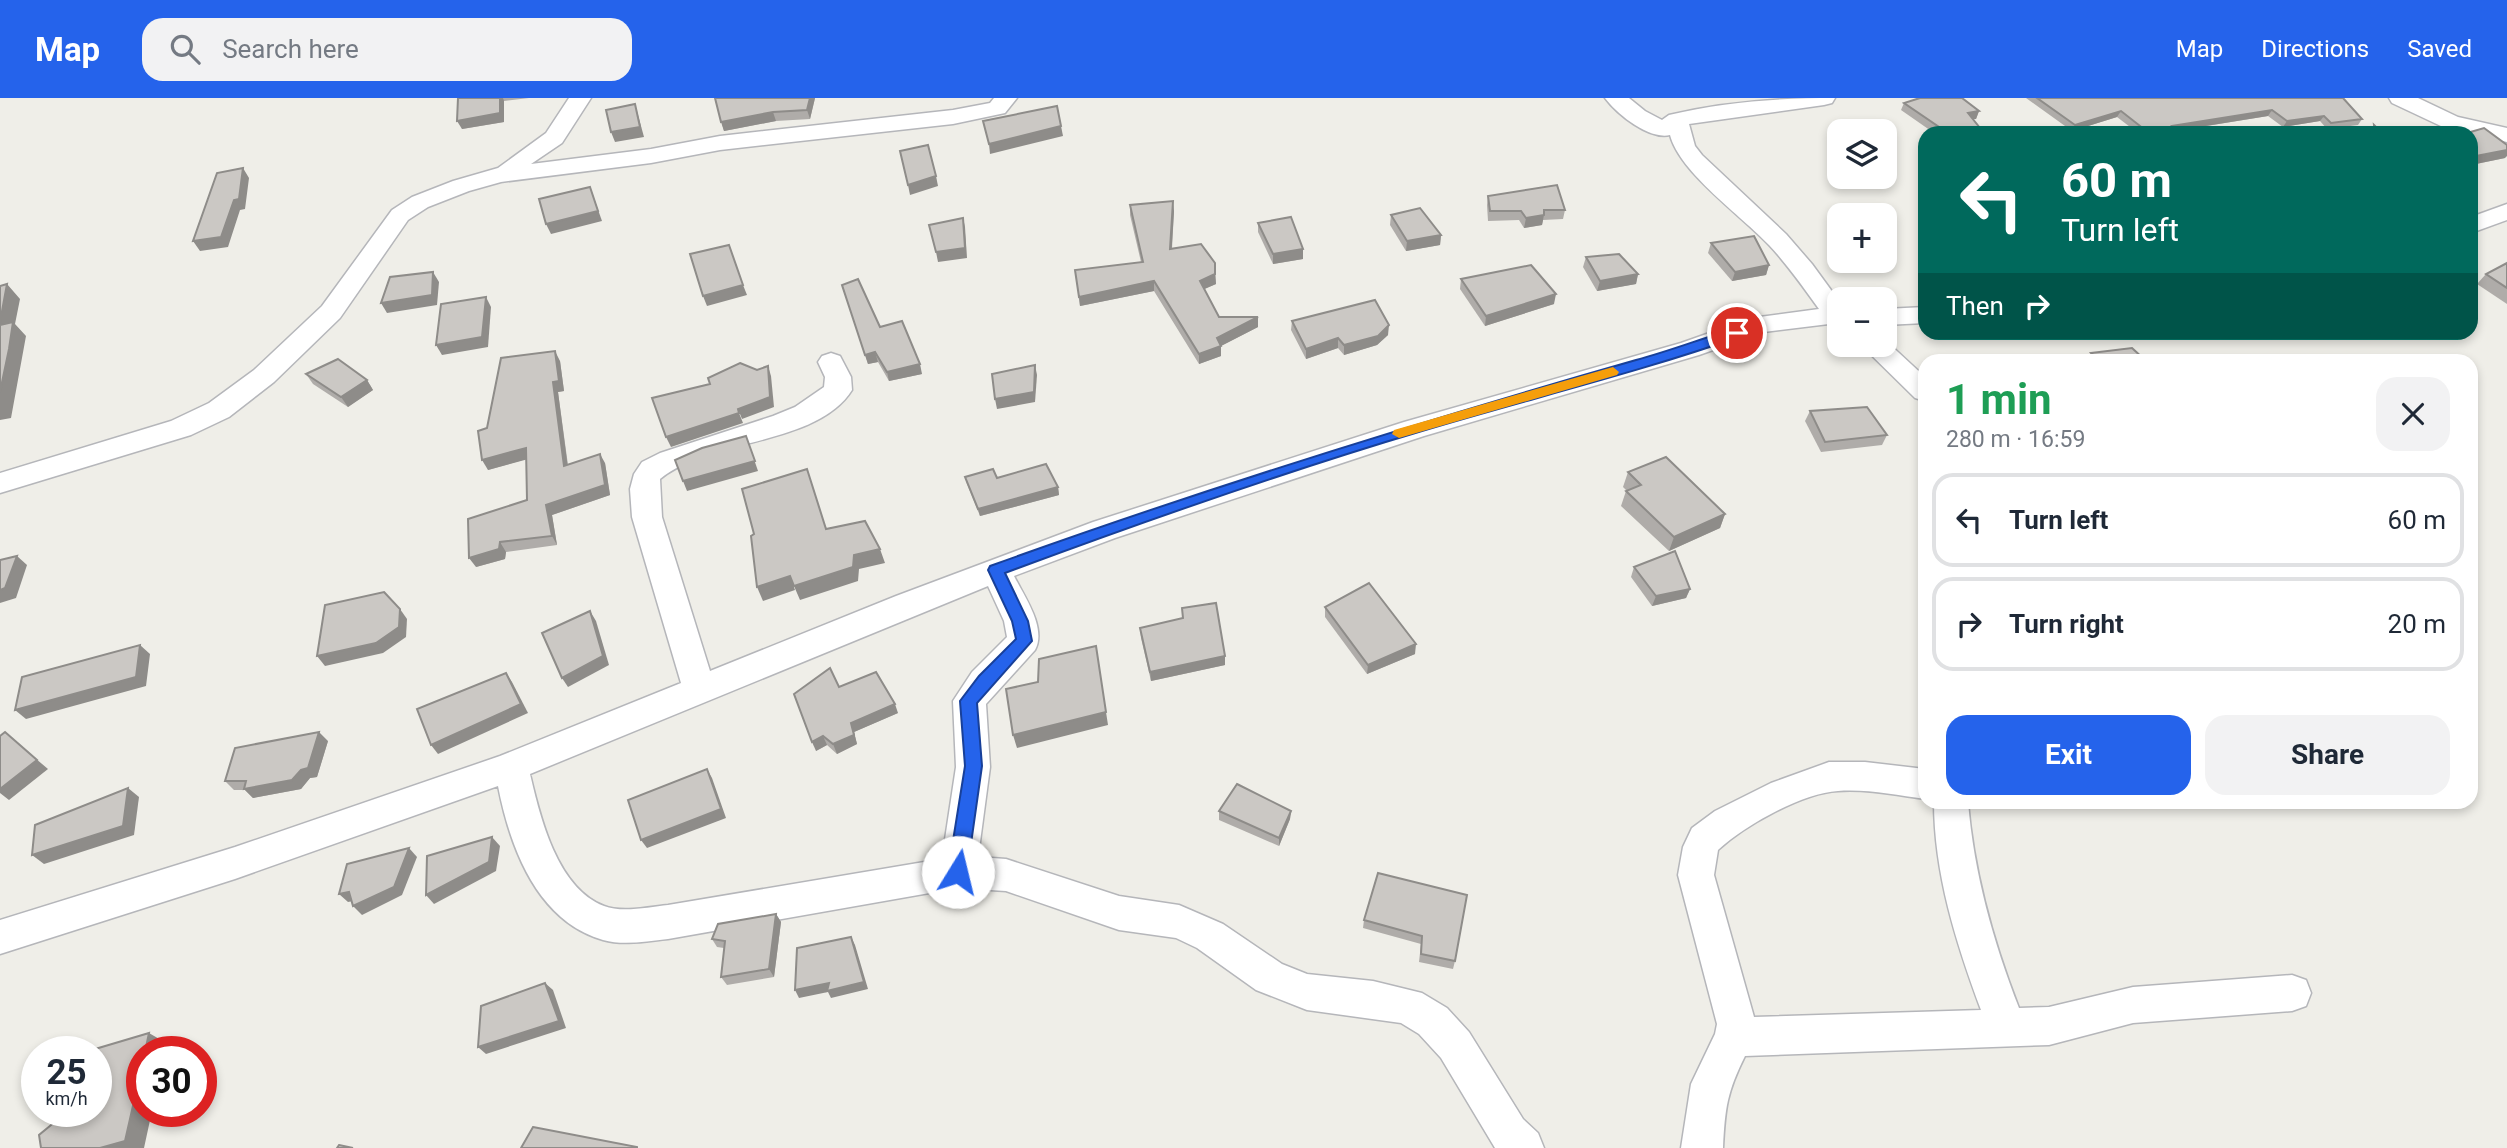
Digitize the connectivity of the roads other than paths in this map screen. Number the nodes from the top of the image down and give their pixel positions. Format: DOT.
graph roads {
  1 [pos="580,98"];
  2 [pos="1006,98"];
  3 [pos="1616,98"];
  4 [pos="1824,98"];
  5 [pos="2400,98"];
  6 [pos="1670,125"];
  7 [pos="2468,126"];
  8 [pos="2478,128"];
  9 [pos="2507,135"];
  10 [pos="499,175"];
  11 [pos="2507,211"];
  12 [pos="2478,223"];
  13 [pos="1827,302"];
  14 [pos="1918,315"];
  15 [pos="1897,316"];
  16 [pos="1827,317"];
  17 [pos="1887,357"];
  18 [pos="831,362"];
  19 [pos="1918,386"];
  20 [pos="0,483"];
  21 [pos="996,570"];
  22 [pos="699,690"];
  23 [pos="511,767"];
  24 [pos="1918,783"];
  25 [pos="1952,809"];
  26 [pos="958,872"];
  27 [pos="0,937"];
  28 [pos="2292,993"];
  29 [pos="2007,1028"];
  30 [pos="1735,1037"];
  31 [pos="1523,1148"];
  32 [pos="1702,1148"];
  1 -- 10 [label="street"];
  2 -- 10 [label="street"];
  3 -- 6 [label="street"];
  4 -- 6 [label="street"];
  5 -- 7 [label="street"];
  6 -- 13 [label="street"];
  8 -- 9 [label="street"];
  10 -- 20 [label="street"];
  11 -- 12 [label="street"];
  14 -- 15 [label="street"];
  16 -- 21 [label="street"];
  17 -- 19 [label="street"];
  18 -- 22 [label="street"];
  21 -- 22 [label="street"];
  21 -- 26 [label="street"];
  22 -- 23 [label="street"];
  23 -- 26 [label="street"];
  23 -- 27 [label="street"];
  24 -- 30 [label="street"];
  25 -- 29 [label="street"];
  26 -- 31 [label="street"];
  28 -- 29 [label="street"];
  29 -- 30 [label="street"];
  30 -- 32 [label="street"];
}
